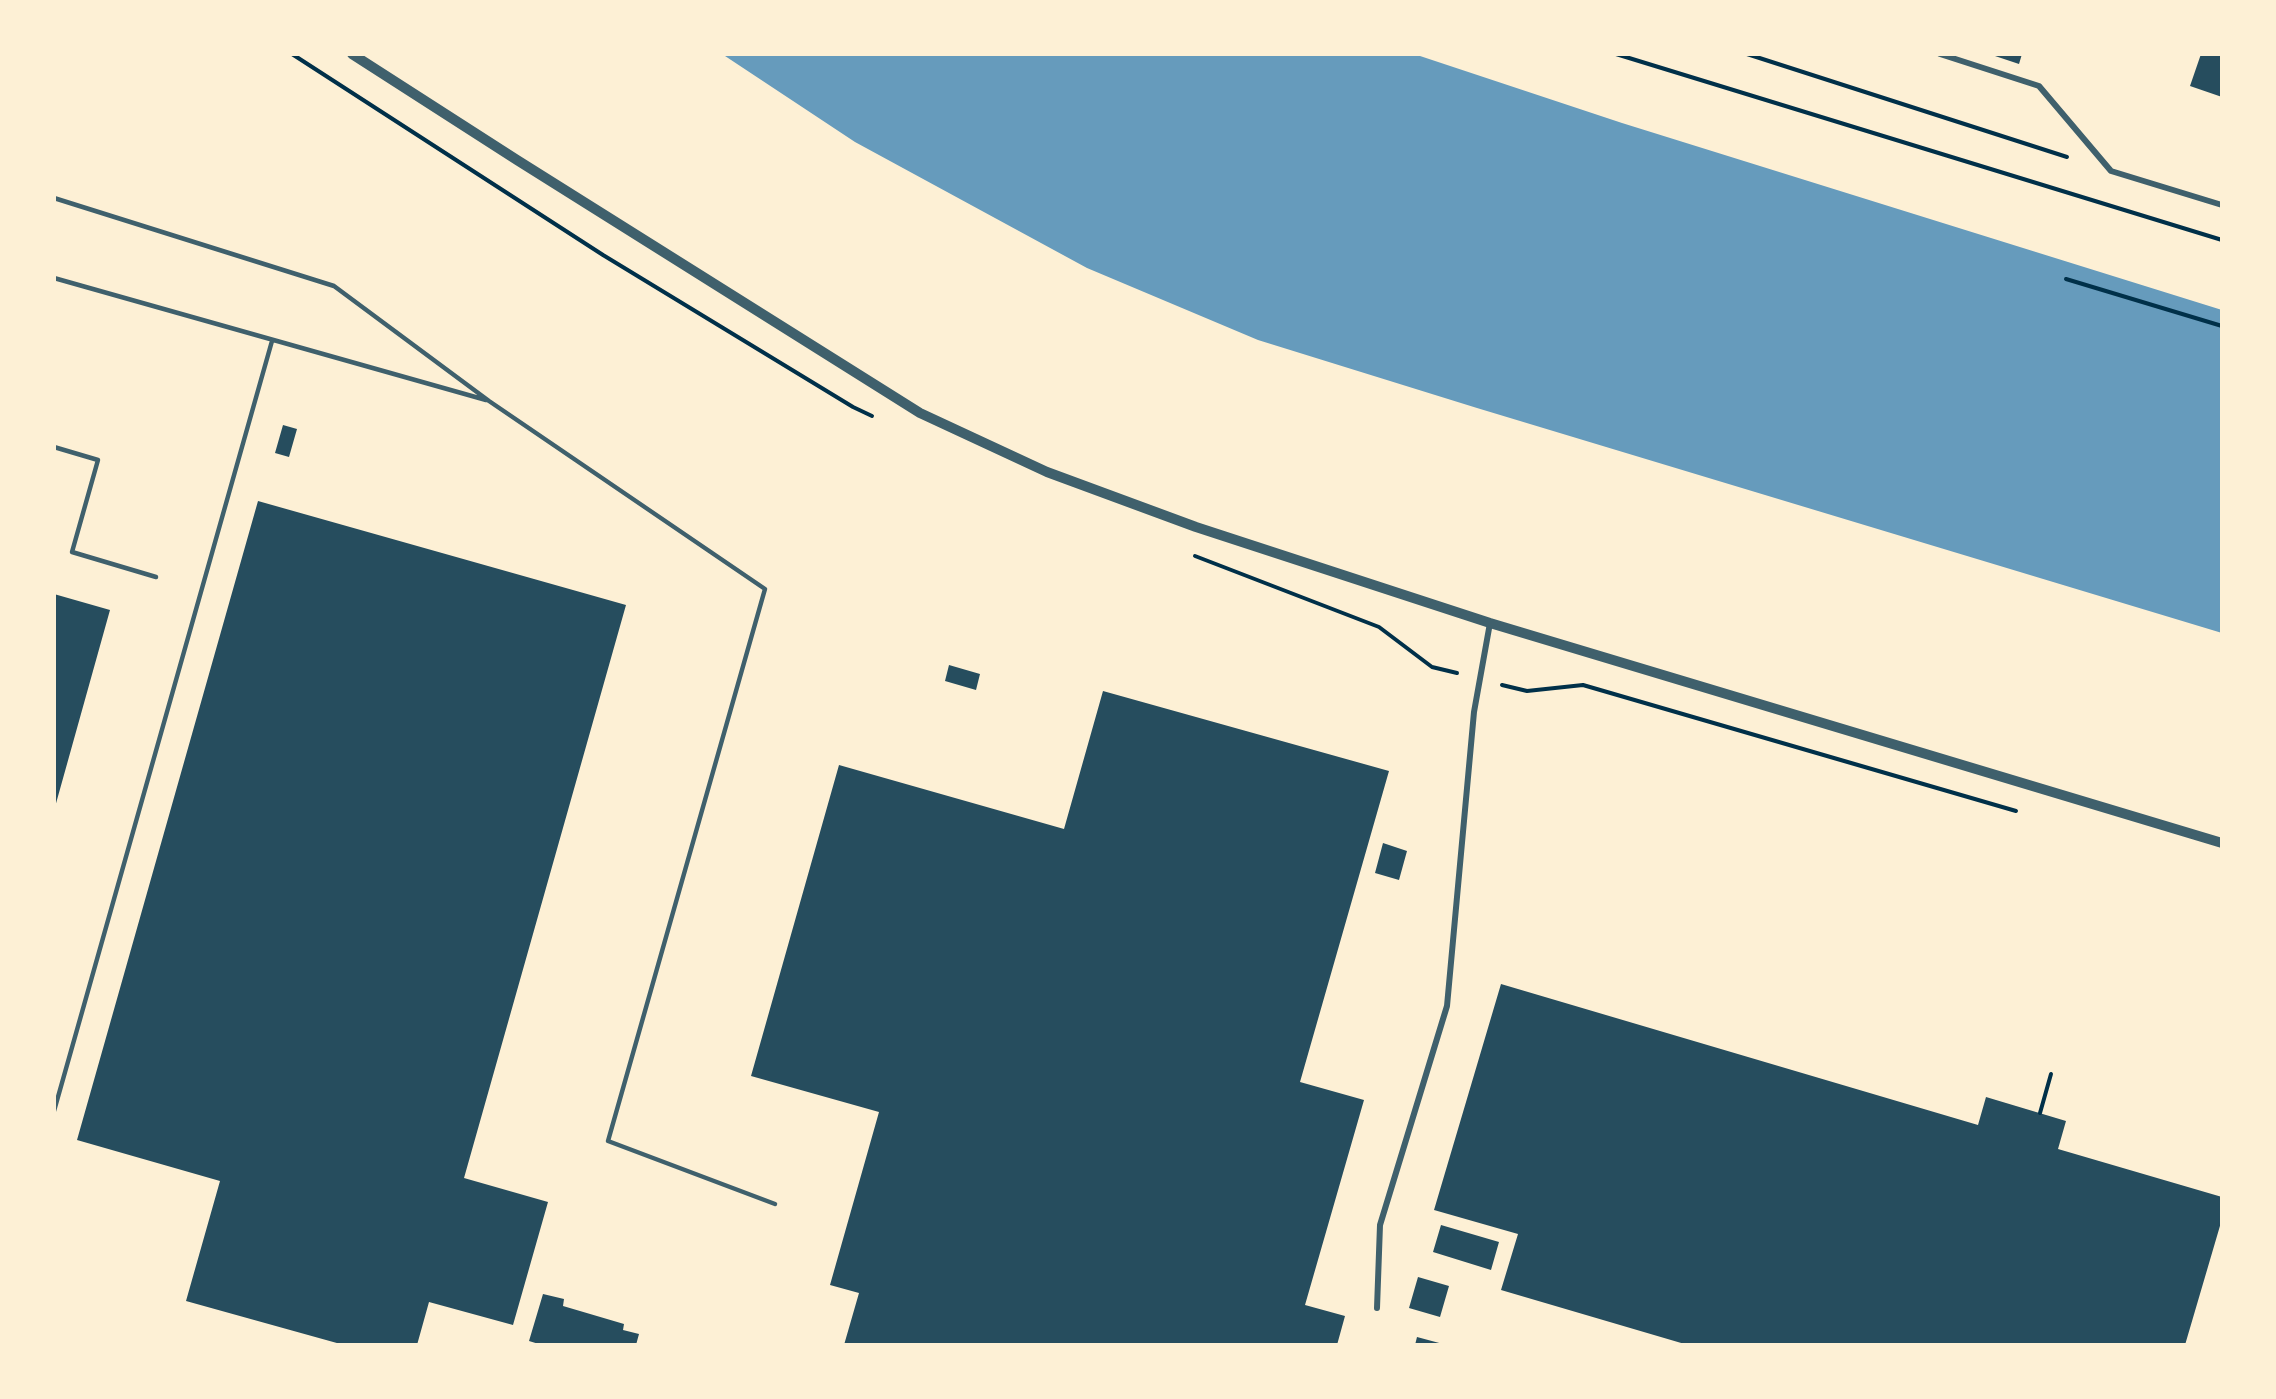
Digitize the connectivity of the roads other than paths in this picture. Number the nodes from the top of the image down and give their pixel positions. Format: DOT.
graph roads {
  1 [pos="352,54"];
  2 [pos="1940,54"];
  3 [pos="54,198"];
  4 [pos="2222,205"];
  5 [pos="54,278"];
  6 [pos="272,341"];
  7 [pos="489,401"];
  8 [pos="54,447"];
  9 [pos="156,577"];
  10 [pos="1490,623"];
  11 [pos="2222,843"];
  12 [pos="54,1111"];
  13 [pos="775,1204"];
  14 [pos="1377,1308"];
  1 -- 10 [label="street"];
  2 -- 4 [label="street"];
  3 -- 7 [label="lane"];
  5 -- 6 [label="lane"];
  6 -- 7 [label="lane"];
  6 -- 12 [label="lane"];
  7 -- 13 [label="lane"];
  8 -- 9 [label="lane"];
  10 -- 11 [label="street"];
  10 -- 14 [label="street"];
}
